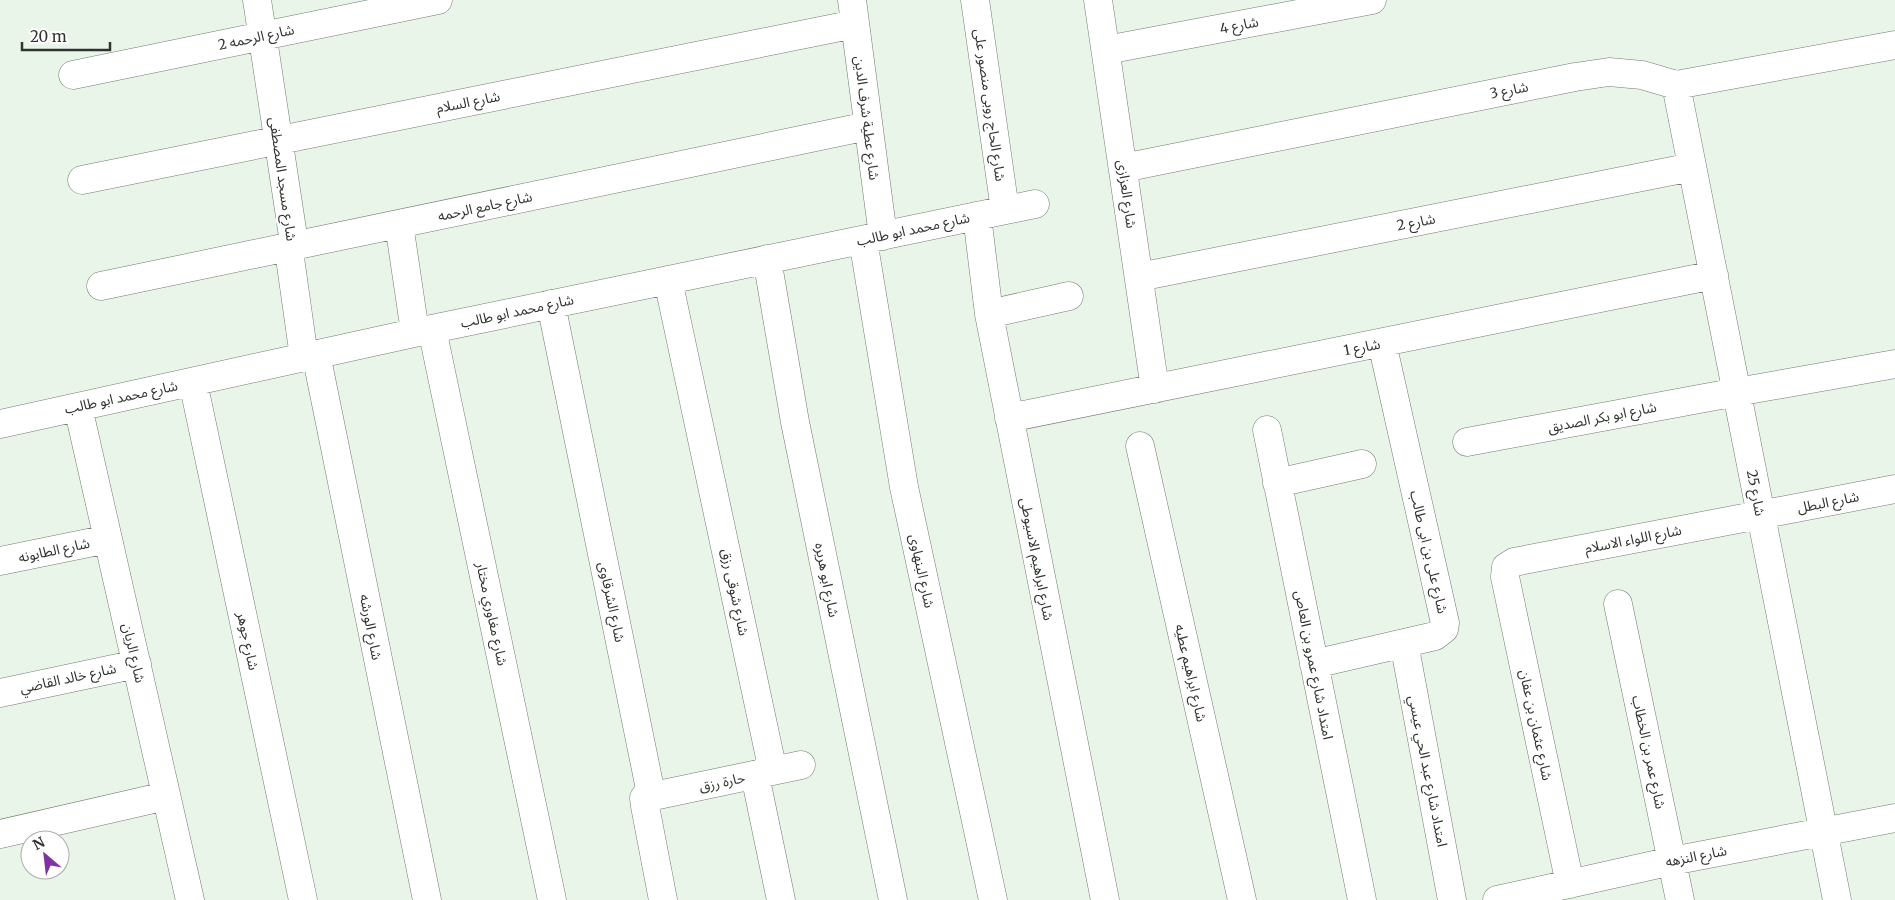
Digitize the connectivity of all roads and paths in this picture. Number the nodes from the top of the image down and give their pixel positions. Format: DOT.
graph roads {
  1 [pos="257,0"];
  2 [pos="438,0"];
  3 [pos="975,0"];
  4 [pos="1098,0"];
  5 [pos="1372,0"];
  6 [pos="853,12"];
  7 [pos="262,36"];
  8 [pos="1895,45"];
  9 [pos="1106,50"];
  10 [pos="73,75"];
  11 [pos="1676,85"];
  12 [pos="868,126"];
  13 [pos="278,140"];
  14 [pos="1692,167"];
  15 [pos="1123,168"];
  16 [pos="82,180"];
  17 [pos="1035,204"];
  18 [pos="1005,210"];
  19 [pos="977,216"];
  20 [pos="398,224"];
  21 [pos="873,238"];
  22 [pos="292,248"];
  23 [pos="767,260"];
  24 [pos="1714,275"];
  25 [pos="1139,276"];
  26 [pos="668,280"];
  27 [pos="101,286"];
  28 [pos="1068,296"];
  29 [pos="552,304"];
  30 [pos="989,314"];
  31 [pos="424,331"];
  32 [pos="1382,343"];
  33 [pos="310,356"];
  34 [pos="1895,364"];
  35 [pos="193,382"];
  36 [pos="1155,389"];
  37 [pos="1736,392"];
  38 [pos="78,407"];
  39 [pos="1009,418"];
  40 [pos="0,424"];
  41 [pos="1267,430"];
  42 [pos="1467,442"];
  43 [pos="1140,446"];
  44 [pos="1362,464"];
  45 [pos="1277,483"];
  46 [pos="1895,489"];
  47 [pos="1761,515"];
  48 [pos="108,539"];
  49 [pos="0,562"];
  50 [pos="1506,567"];
  51 [pos="1618,604"];
  52 [pos="1404,643"];
  53 [pos="137,664"];
  54 [pos="1314,664"];
  55 [pos="0,692"];
  56 [pos="800,765"];
  57 [pos="760,774"];
  58 [pos="166,796"];
  59 [pos="644,798"];
  60 [pos="1895,818"];
  61 [pos="1824,831"];
  62 [pos="0,834"];
  63 [pos="1672,861"];
  64 [pos="1566,890"];
  65 [pos="190,900"];
  66 [pos="303,900"];
  67 [pos="427,900"];
  68 [pos="552,900"];
  69 [pos="663,900"];
  70 [pos="781,900"];
  71 [pos="893,900"];
  72 [pos="993,900"];
  73 [pos="1105,900"];
  74 [pos="1242,900"];
  75 [pos="1362,900"];
  76 [pos="1452,900"];
  77 [pos="1497,900"];
  78 [pos="1680,900"];
  79 [pos="1837,900"];
  1 -- 7 [label="street, شارع مسجد المصطفى"];
  2 -- 7 [label="street, شارع الرحمه 2"];
  3 -- 18 [label="street, شارع الحاج روبى منصور على"];
  4 -- 9 [label="street, شارع العزازى"];
  5 -- 9 [label="street, شارع 4"];
  6 -- 12 [label="street, شارع عطية شرف الدين"];
  6 -- 13 [label="street, شارع السلام"];
  7 -- 10 [label="street, شارع الرحمه 2"];
  7 -- 13 [label="street, شارع مسجد المصطفى"];
  8 -- 11 [label="street, شارع 3"];
  9 -- 15 [label="street, شارع العزازى"];
  11 -- 14 [label="street, شارع 25"];
  11 -- 15 [label="street, شارع 3"];
  12 -- 20 [label="street, شارع جامع الرحمه"];
  12 -- 21 [label="street, شارع عطية شرف الدين"];
  13 -- 16 [label="street, شارع السلام"];
  13 -- 22 [label="street, شارع مسجد المصطفى"];
  14 -- 24 [label="street, شارع 25"];
  14 -- 25 [label="street, شارع 2"];
  15 -- 25 [label="street, شارع العزازى"];
  17 -- 18 [label="street, شارع محمد ابو طالب"];
  18 -- 19 [label="street, شارع محمد ابو طالب"];
  19 -- 21 [label="street, شارع محمد ابو طالب"];
  19 -- 30 [label="street, شارع ابراهيم الاسيوطى"];
  20 -- 22 [label="street, شارع جامع الرحمه"];
  20 -- 31 [label="street, شارع مغاوري مختار"];
  21 -- 23 [label="street, شارع محمد ابو طالب"];
  21 -- 72 [label="street, شارع البنهاوى"];
  22 -- 27 [label="street, شارع جامع الرحمه"];
  22 -- 33 [label="street, شارع مسجد المصطفى"];
  23 -- 26 [label="street, شارع محمد ابو طالب"];
  23 -- 71 [label="street, شارع ابو هريره"];
  24 -- 32 [label="street, شارع 1"];
  24 -- 37 [label="street, شارع 25"];
  25 -- 36 [label="street, شارع العزازى"];
  26 -- 29 [label="street, شارع محمد ابو طالب"];
  26 -- 57 [label="street, شارع شوقى رزق"];
  28 -- 30 [label="street"];
  29 -- 31 [label="street, شارع محمد ابو طالب"];
  29 -- 59 [label="street, شارع الشرقاوى"];
  30 -- 39 [label="street, شارع ابراهيم الاسيوطى"];
  31 -- 33 [label="street, شارع محمد ابو طالب"];
  31 -- 68 [label="street, شارع مغاوري مختار"];
  32 -- 36 [label="street, شارع 1"];
  32 -- 52 [label="street, شارع على بن ابى طالب"];
  33 -- 35 [label="street, شارع محمد ابو طالب"];
  33 -- 67 [label="street, شارع الورشه"];
  34 -- 37 [label="street, شارع ابو بكر الصديق"];
  35 -- 38 [label="street, شارع محمد ابو طالب"];
  35 -- 66 [label="street, شارع جوهر"];
  36 -- 39 [label="street, شارع 1"];
  37 -- 42 [label="street, شارع ابو بكر الصديق"];
  37 -- 47 [label="street, شارع 25"];
  38 -- 40 [label="street, شارع محمد ابو طالب"];
  38 -- 48 [label="street, شارع الريان"];
  39 -- 73 [label="street, شارع ابراهيم الاسيوطى"];
  41 -- 45 [label="street, امتداد شارع عمرو بن العاص"];
  43 -- 74 [label="street, شارع ابراهيم عطيه"];
  44 -- 45 [label="street"];
  45 -- 54 [label="street, امتداد شارع عمرو بن العاص"];
  46 -- 47 [label="street, شارع البطل"];
  47 -- 50 [label="street, شارع اللواء الاسلام"];
  47 -- 61 [label="street, شارع 25"];
  48 -- 49 [label="street, شارع الطابونه"];
  48 -- 53 [label="street, شارع الريان"];
  50 -- 64 [label="street, شارع عثمان بن عفان"];
  51 -- 63 [label="street, شارع عمر بن الخطاب"];
  52 -- 54 [label="street, شارع على بن ابى طالب"];
  52 -- 76 [label="street, امتداد شارع عبد الحي عيسي"];
  53 -- 55 [label="street, شارع خالد القاضي"];
  53 -- 58 [label="street, شارع الريان"];
  54 -- 75 [label="street, امتداد شارع عمرو بن العاص"];
  56 -- 57 [label="street, حارة رزق"];
  57 -- 59 [label="street, حارة رزق"];
  57 -- 70 [label="street, شارع شوقى رزق"];
  58 -- 62 [label="street"];
  58 -- 65 [label="street, شارع الريان"];
  59 -- 69 [label="street, شارع الشرقاوى"];
  60 -- 61 [label="street, شارع النزهه"];
  61 -- 63 [label="street, شارع النزهه"];
  61 -- 79 [label="street, شارع 25"];
  63 -- 64 [label="street, شارع النزهه"];
  63 -- 78 [label="street, شارع عمر بن الخطاب"];
  64 -- 77 [label="street, شارع النزهه"];
}
